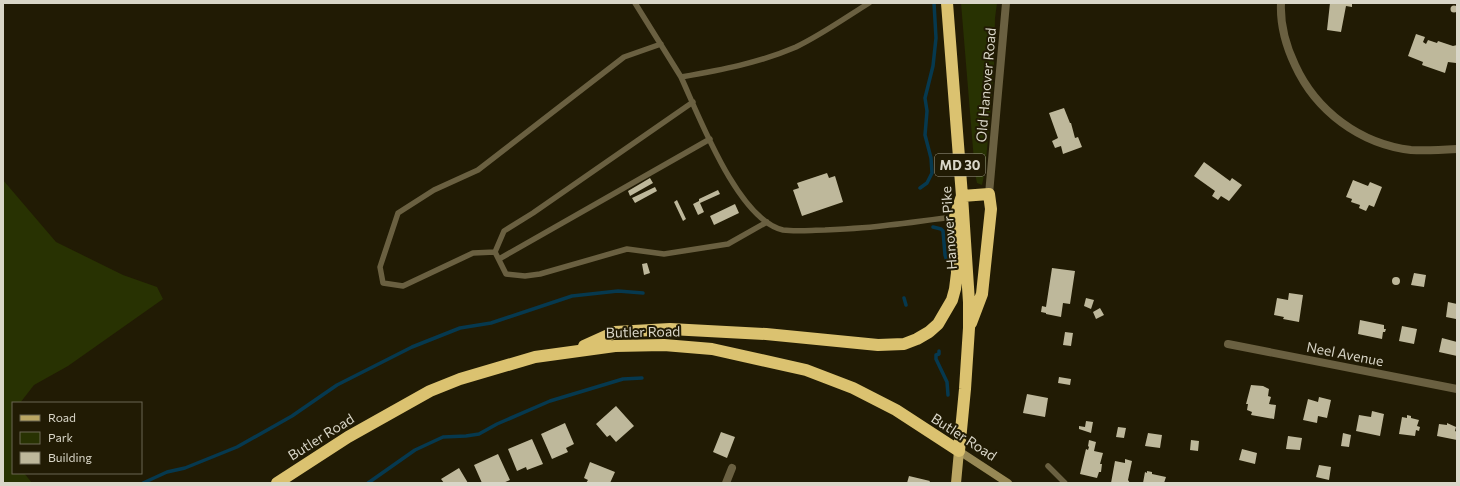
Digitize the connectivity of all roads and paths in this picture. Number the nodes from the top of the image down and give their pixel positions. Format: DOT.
graph roads {
  1 [pos="635,3"];
  2 [pos="869,3"];
  3 [pos="947,3"];
  4 [pos="1006,3"];
  5 [pos="1281,3"];
  6 [pos="661,44"];
  7 [pos="682,77"];
  8 [pos="693,102"];
  9 [pos="710,139"];
  10 [pos="1457,149"];
  11 [pos="989,194"];
  12 [pos="962,196"];
  13 [pos="959,217"];
  14 [pos="767,222"];
  15 [pos="495,252"];
  16 [pos="499,259"];
  17 [pos="969,328"];
  18 [pos="1228,344"];
  19 [pos="574,351"];
  20 [pos="1457,389"];
  21 [pos="959,451"];
  22 [pos="1048,466"];
  23 [pos="732,468"];
  24 [pos="277,483"];
  25 [pos="726,483"];
  26 [pos="956,483"];
  27 [pos="1008,483"];
  28 [pos="1065,483"];
  1 -- 6 [label="lane"];
  2 -- 7 [label="lane"];
  3 -- 12 [label="highway, Hanover Pike / MD 30"];
  4 -- 11 [label="street, Old Hanover Road"];
  5 -- 10 [label="street"];
  6 -- 7 [label="lane"];
  6 -- 15 [label="lane"];
  7 -- 8 [label="lane"];
  8 -- 9 [label="lane"];
  8 -- 15 [label="lane"];
  9 -- 14 [label="lane"];
  9 -- 16 [label="lane"];
  11 -- 12 [label="highway"];
  11 -- 17 [label="highway"];
  12 -- 13 [label="highway"];
  13 -- 14 [label="lane"];
  13 -- 17 [label="highway, Hanover Pike"];
  13 -- 19 [label="highway"];
  14 -- 16 [label="lane"];
  15 -- 16 [label="lane"];
  17 -- 21 [label="highway, Hanover Pike"];
  18 -- 20 [label="street, Neel Avenue"];
  19 -- 21 [label="highway, Butler Road"];
  19 -- 24 [label="highway, Butler Road"];
  21 -- 26 [label="main road"];
  21 -- 27 [label="main road, Butler Road"];
  22 -- 28 [label="lane"];
  23 -- 25 [label="street"];
}
